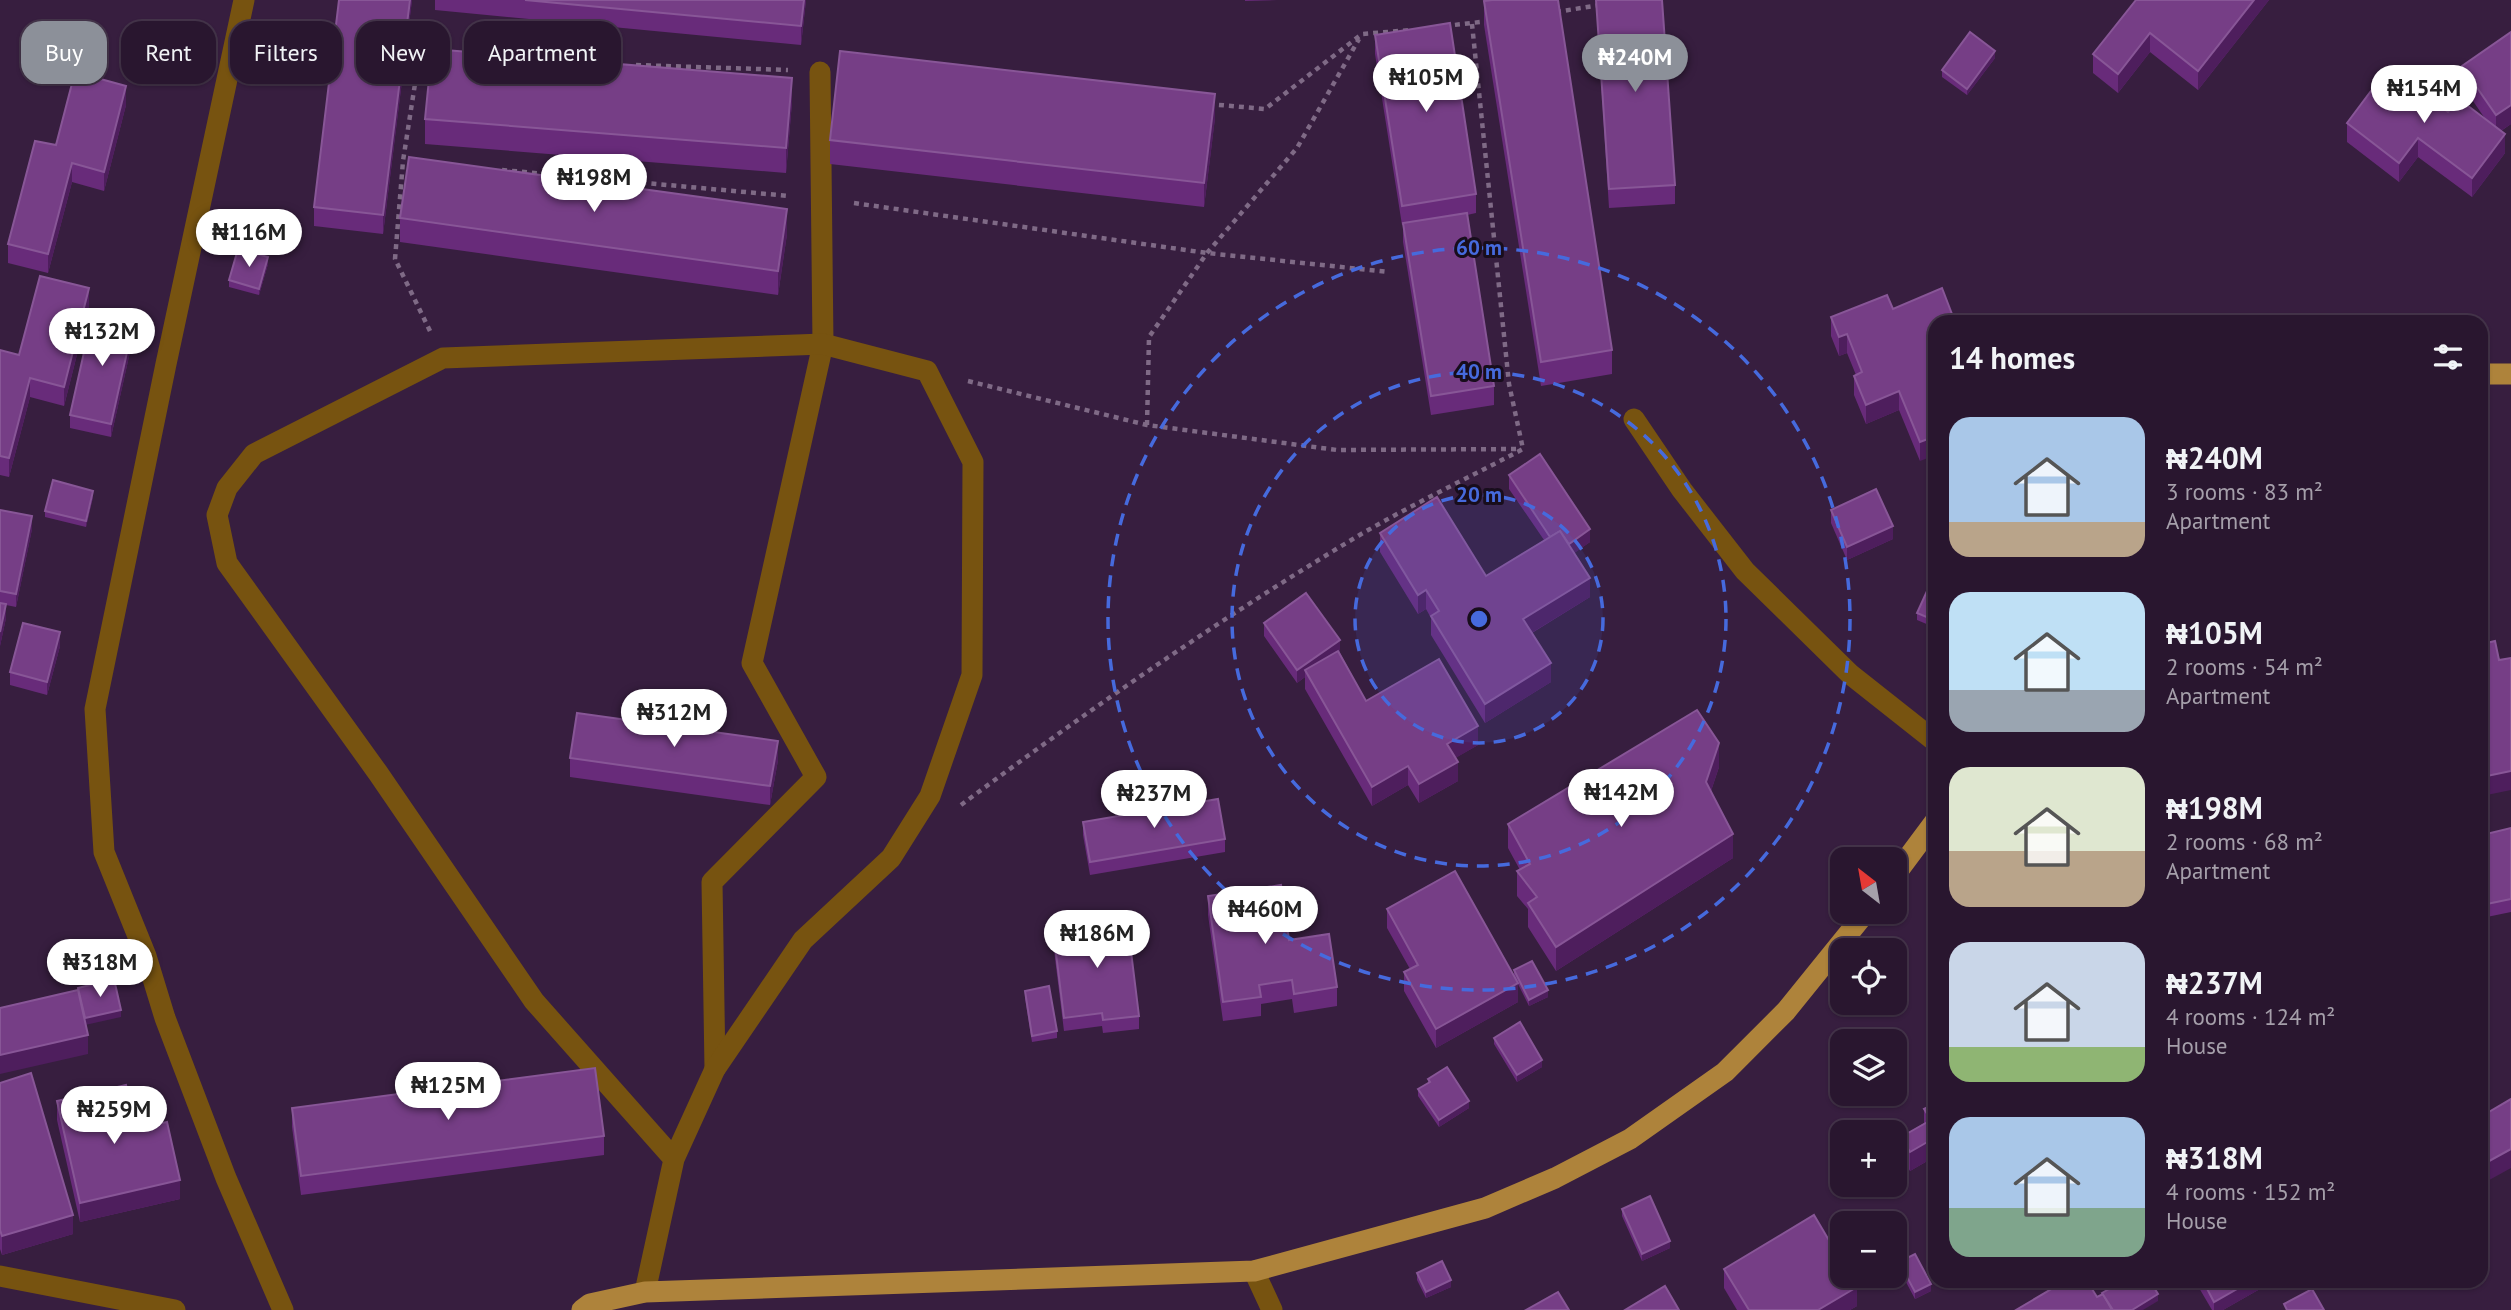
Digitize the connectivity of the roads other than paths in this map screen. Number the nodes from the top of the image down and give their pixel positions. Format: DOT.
graph roads {
  1 [pos="244,0"];
  2 [pos="820,72"];
  3 [pos="823,344"];
  4 [pos="2488,374"];
  5 [pos="2511,374"];
  6 [pos="1634,419"];
  7 [pos="1928,736"];
  8 [pos="1928,831"];
  9 [pos="1908,858"];
  10 [pos="1856,924"];
  11 [pos="715,1069"];
  12 [pos="674,1159"];
  13 [pos="1254,1271"];
  14 [pos="0,1276"];
  15 [pos="645,1292"];
  16 [pos="175,1310"];
  17 [pos="283,1310"];
  18 [pos="582,1310"];
  19 [pos="1272,1310"];
  1 -- 17 [label="street"];
  2 -- 3 [label="street"];
  3 -- 11 [label="street"];
  3 -- 11 [label="street"];
  3 -- 12 [label="street"];
  4 -- 5 [label="main road"];
  6 -- 7 [label="street"];
  8 -- 9 [label="main road"];
  10 -- 13 [label="main road"];
  11 -- 12 [label="street"];
  12 -- 15 [label="street"];
  13 -- 15 [label="main road"];
  13 -- 19 [label="street"];
  14 -- 16 [label="street"];
  15 -- 18 [label="main road"];
}
